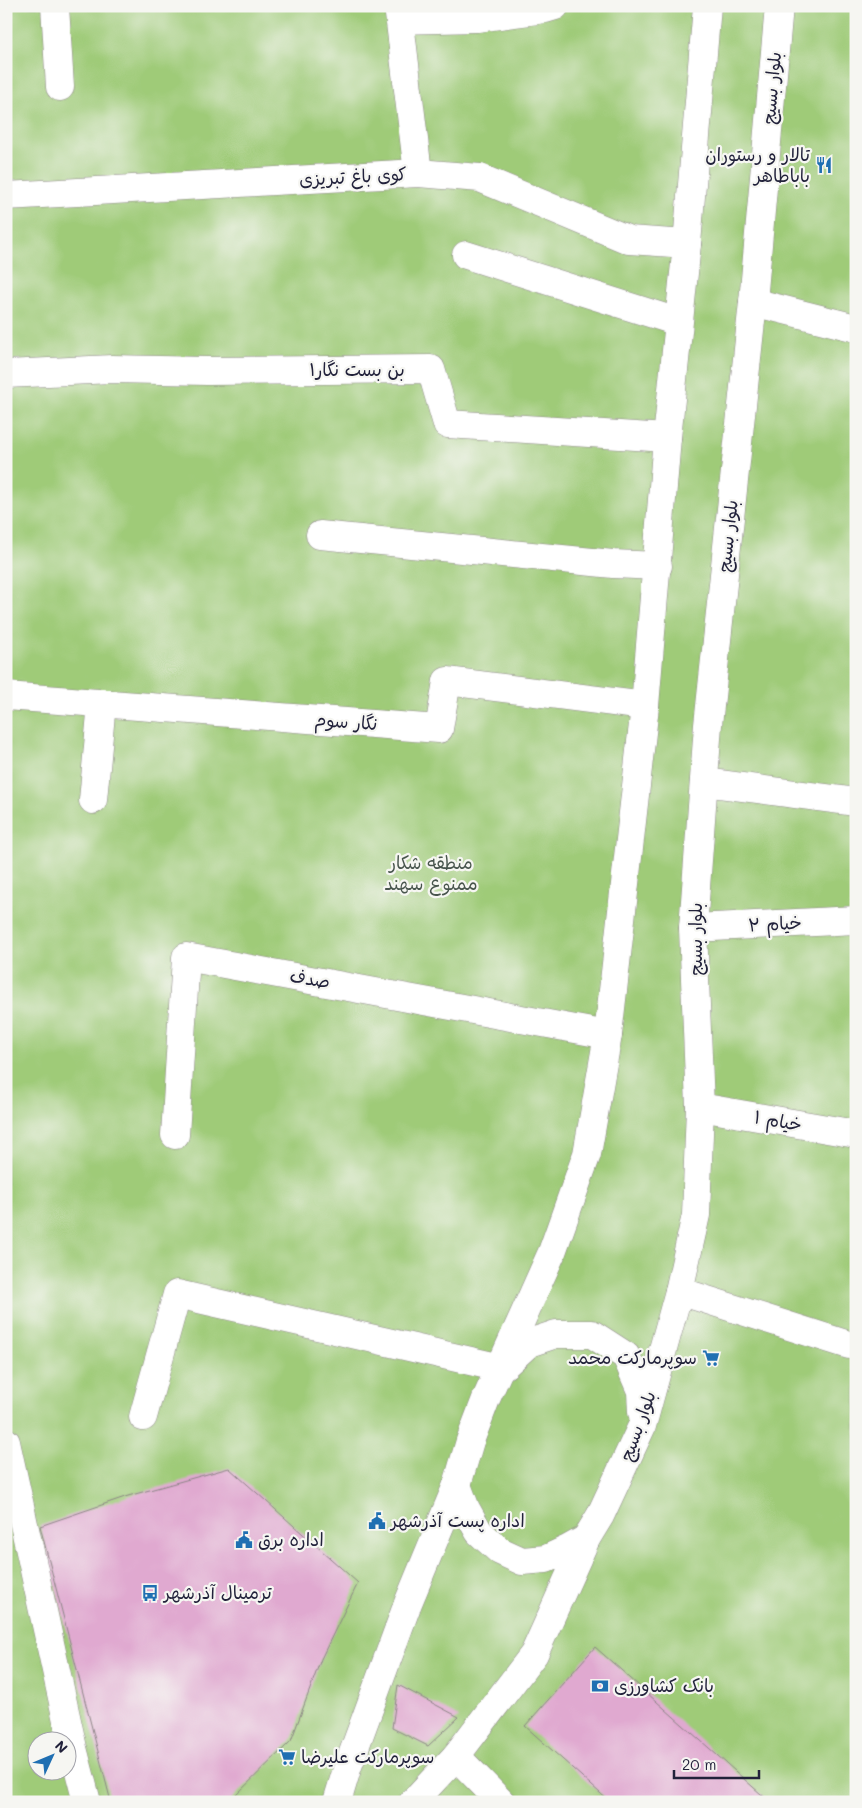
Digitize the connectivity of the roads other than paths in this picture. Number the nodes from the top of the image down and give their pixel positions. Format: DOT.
graph roads {
  1 [pos="55,6"];
  2 [pos="555,6"];
  3 [pos="707,6"];
  4 [pos="779,6"];
  5 [pos="399,13"];
  6 [pos="60,87"];
  7 [pos="418,173"];
  8 [pos="6,196"];
  9 [pos="687,244"];
  10 [pos="466,255"];
  11 [pos="753,302"];
  12 [pos="678,322"];
  13 [pos="856,328"];
  14 [pos="6,374"];
  15 [pos="667,438"];
  16 [pos="320,535"];
  17 [pos="658,566"];
  18 [pos="6,696"];
  19 [pos="102,703"];
  20 [pos="645,706"];
  21 [pos="704,782"];
  22 [pos="93,800"];
  23 [pos="856,802"];
  24 [pos="856,920"];
  25 [pos="693,928"];
  26 [pos="608,1035"];
  27 [pos="700,1107"];
  28 [pos="856,1134"];
  29 [pos="175,1135"];
  30 [pos="679,1291"];
  31 [pos="849,1345"];
  32 [pos="501,1368"];
  33 [pos="143,1417"];
  34 [pos="642,1426"];
  35 [pos="6,1442"];
  36 [pos="457,1485"];
  37 [pos="586,1539"];
  38 [pos="456,1756"];
  39 [pos="87,1802"];
  40 [pos="337,1802"];
  41 [pos="413,1802"];
  42 [pos="501,1802"];
  1 -- 6 [label="street"];
  2 -- 5 [label="street"];
  3 -- 9 [label="street"];
  4 -- 11 [label="street, بلوار بسیج"];
  5 -- 7 [label="street"];
  7 -- 8 [label="street, کوی باغ تبریزی"];
  7 -- 9 [label="street, کوی باغ تبریزی"];
  9 -- 12 [label="street"];
  10 -- 12 [label="street"];
  11 -- 13 [label="street"];
  11 -- 21 [label="street, بلوار بسیج"];
  12 -- 15 [label="street"];
  14 -- 15 [label="street, بن بست نگار۱"];
  15 -- 17 [label="street"];
  16 -- 17 [label="street"];
  17 -- 20 [label="street"];
  18 -- 19 [label="street, نگار سوم"];
  19 -- 20 [label="street, نگار سوم"];
  19 -- 22 [label="street"];
  20 -- 26 [label="street"];
  21 -- 23 [label="street"];
  21 -- 25 [label="street, بلوار بسیج"];
  24 -- 25 [label="street, خیام ۲"];
  25 -- 27 [label="street, بلوار بسیج"];
  26 -- 29 [label="street, صدف"];
  26 -- 32 [label="street"];
  27 -- 28 [label="street, خیام ۱"];
  27 -- 30 [label="street, بلوار بسیج"];
  30 -- 31 [label="street"];
  30 -- 34 [label="street, بلوار بسیج"];
  32 -- 33 [label="street"];
  32 -- 34 [label="street"];
  32 -- 36 [label="street"];
  34 -- 37 [label="street, بلوار بسیج"];
  35 -- 39 [label="street"];
  36 -- 37 [label="street"];
  36 -- 40 [label="street"];
  37 -- 38 [label="street, بلوار بسیج"];
  38 -- 41 [label="street, بلوار بسیج"];
  38 -- 42 [label="street"];
}
